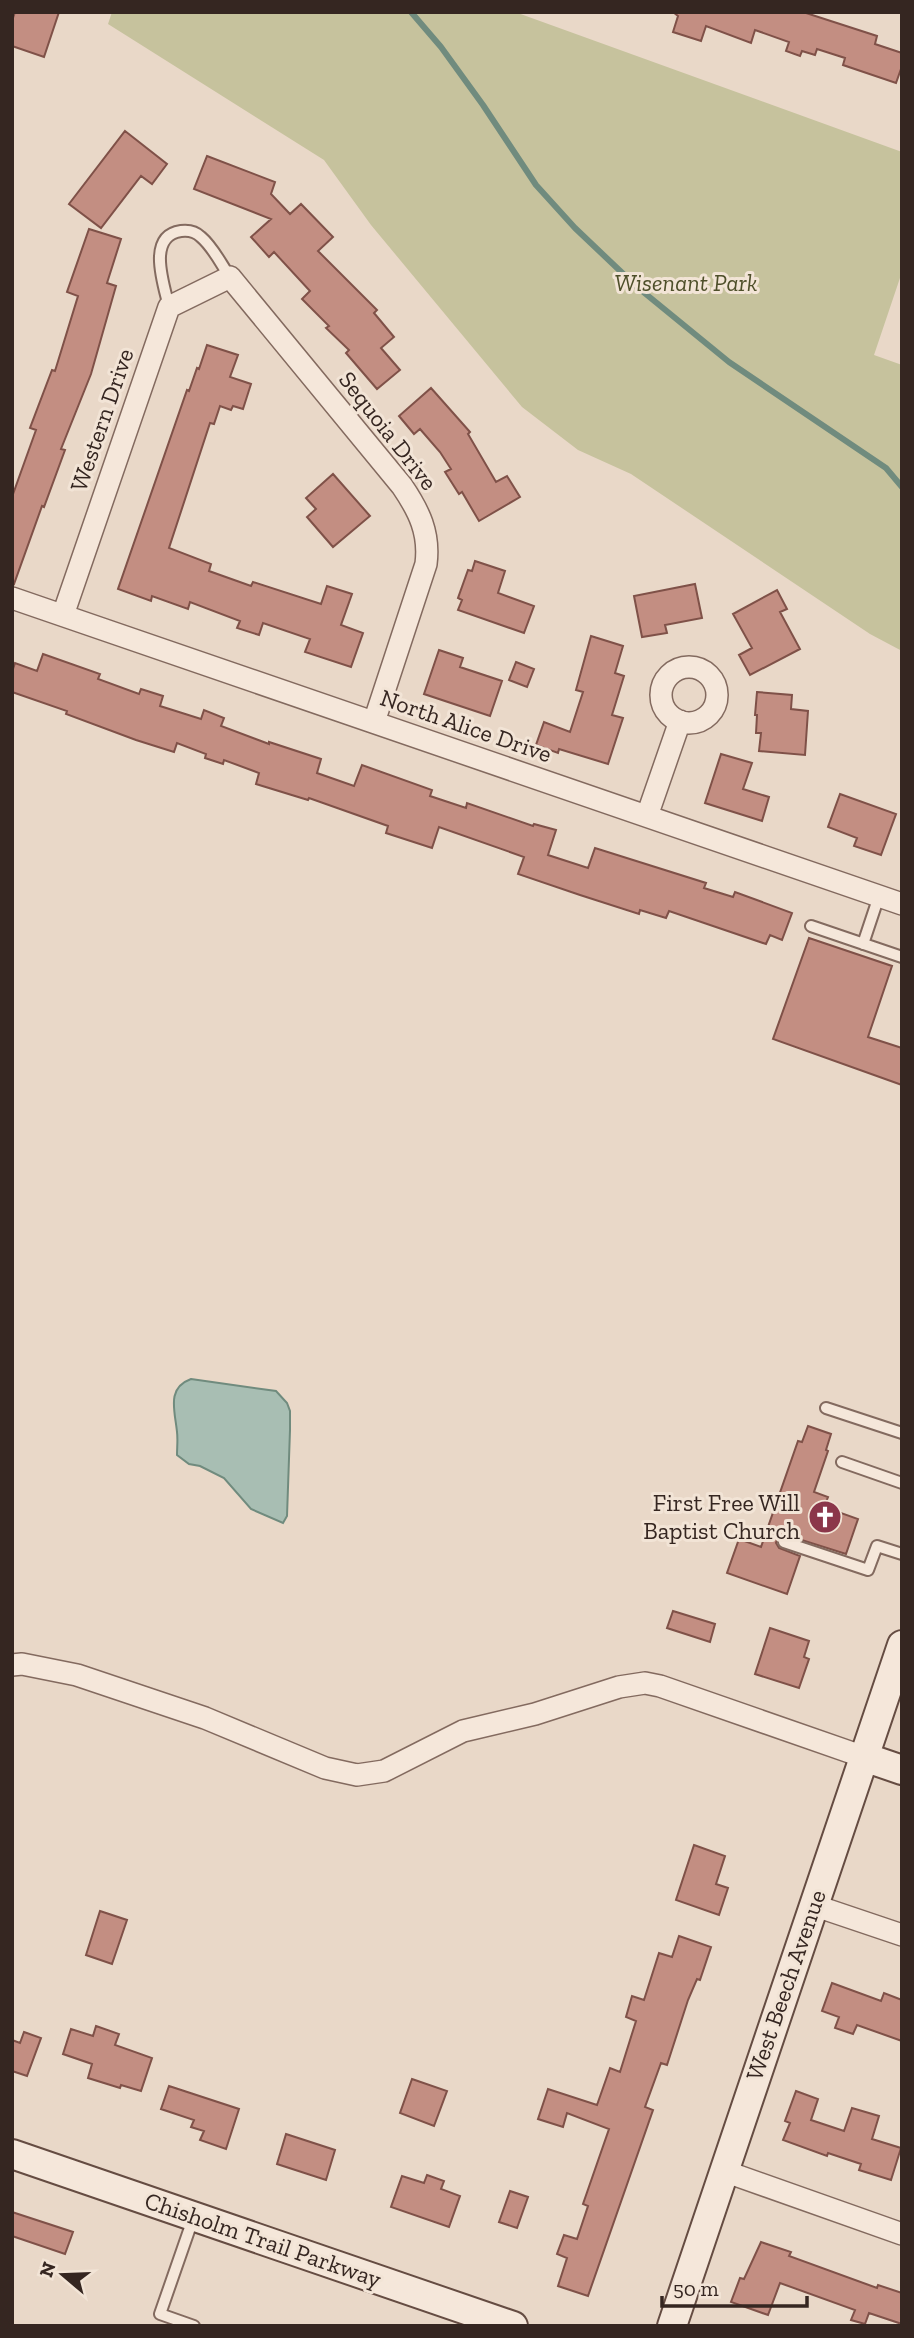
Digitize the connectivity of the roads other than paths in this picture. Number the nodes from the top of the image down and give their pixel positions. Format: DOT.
graph roads {
  1 [pos="230,277"];
  2 [pos="169,307"];
  3 [pos="12,598"];
  4 [pos="63,615"];
  5 [pos="680,721"];
  6 [pos="374,722"];
  7 [pos="647,816"];
  8 [pos="879,896"];
  9 [pos="902,904"];
  10 [pos="811,926"];
  11 [pos="863,944"];
  12 [pos="902,957"];
  13 [pos="826,1408"];
  14 [pos="902,1433"];
  15 [pos="842,1462"];
  16 [pos="902,1482"];
  17 [pos="784,1542"];
  18 [pos="902,1554"];
  19 [pos="902,1645"];
  20 [pos="16,1662"];
  21 [pos="864,1757"];
  22 [pos="902,1770"];
  23 [pos="813,1905"];
  24 [pos="902,1935"];
  25 [pos="12,2154"];
  26 [pos="724,2171"];
  27 [pos="194,2216"];
  28 [pos="902,2234"];
  29 [pos="160,2314"];
  30 [pos="156,2326"];
  31 [pos="194,2326"];
  32 [pos="513,2326"];
  33 [pos="672,2326"];
  1 -- 2 [label="street"];
  1 -- 2 [label="lane"];
  1 -- 6 [label="street, Sequoia Drive"];
  2 -- 4 [label="street, Western Drive"];
  3 -- 4 [label="street, North Alice Drive"];
  4 -- 6 [label="street, North Alice Drive"];
  5 -- 7 [label="street"];
  6 -- 7 [label="street, North Alice Drive"];
  7 -- 8 [label="street, North Alice Drive"];
  8 -- 9 [label="street, North Alice Drive"];
  8 -- 11 [label="lane"];
  10 -- 11 [label="lane"];
  11 -- 12 [label="lane"];
  13 -- 14 [label="lane"];
  15 -- 16 [label="lane"];
  17 -- 18 [label="lane"];
  19 -- 21 [label="main road, West Beech Avenue"];
  20 -- 21 [label="street"];
  21 -- 22 [label="main road"];
  21 -- 23 [label="main road, West Beech Avenue"];
  23 -- 24 [label="street"];
  23 -- 26 [label="main road, West Beech Avenue"];
  25 -- 27 [label="main road, Chisholm Trail Parkway"];
  26 -- 28 [label="street"];
  26 -- 33 [label="main road, West Beech Avenue"];
  27 -- 29 [label="lane"];
  27 -- 32 [label="main road, Chisholm Trail Parkway"];
  29 -- 30 [label="lane"];
  29 -- 31 [label="lane"];
}
